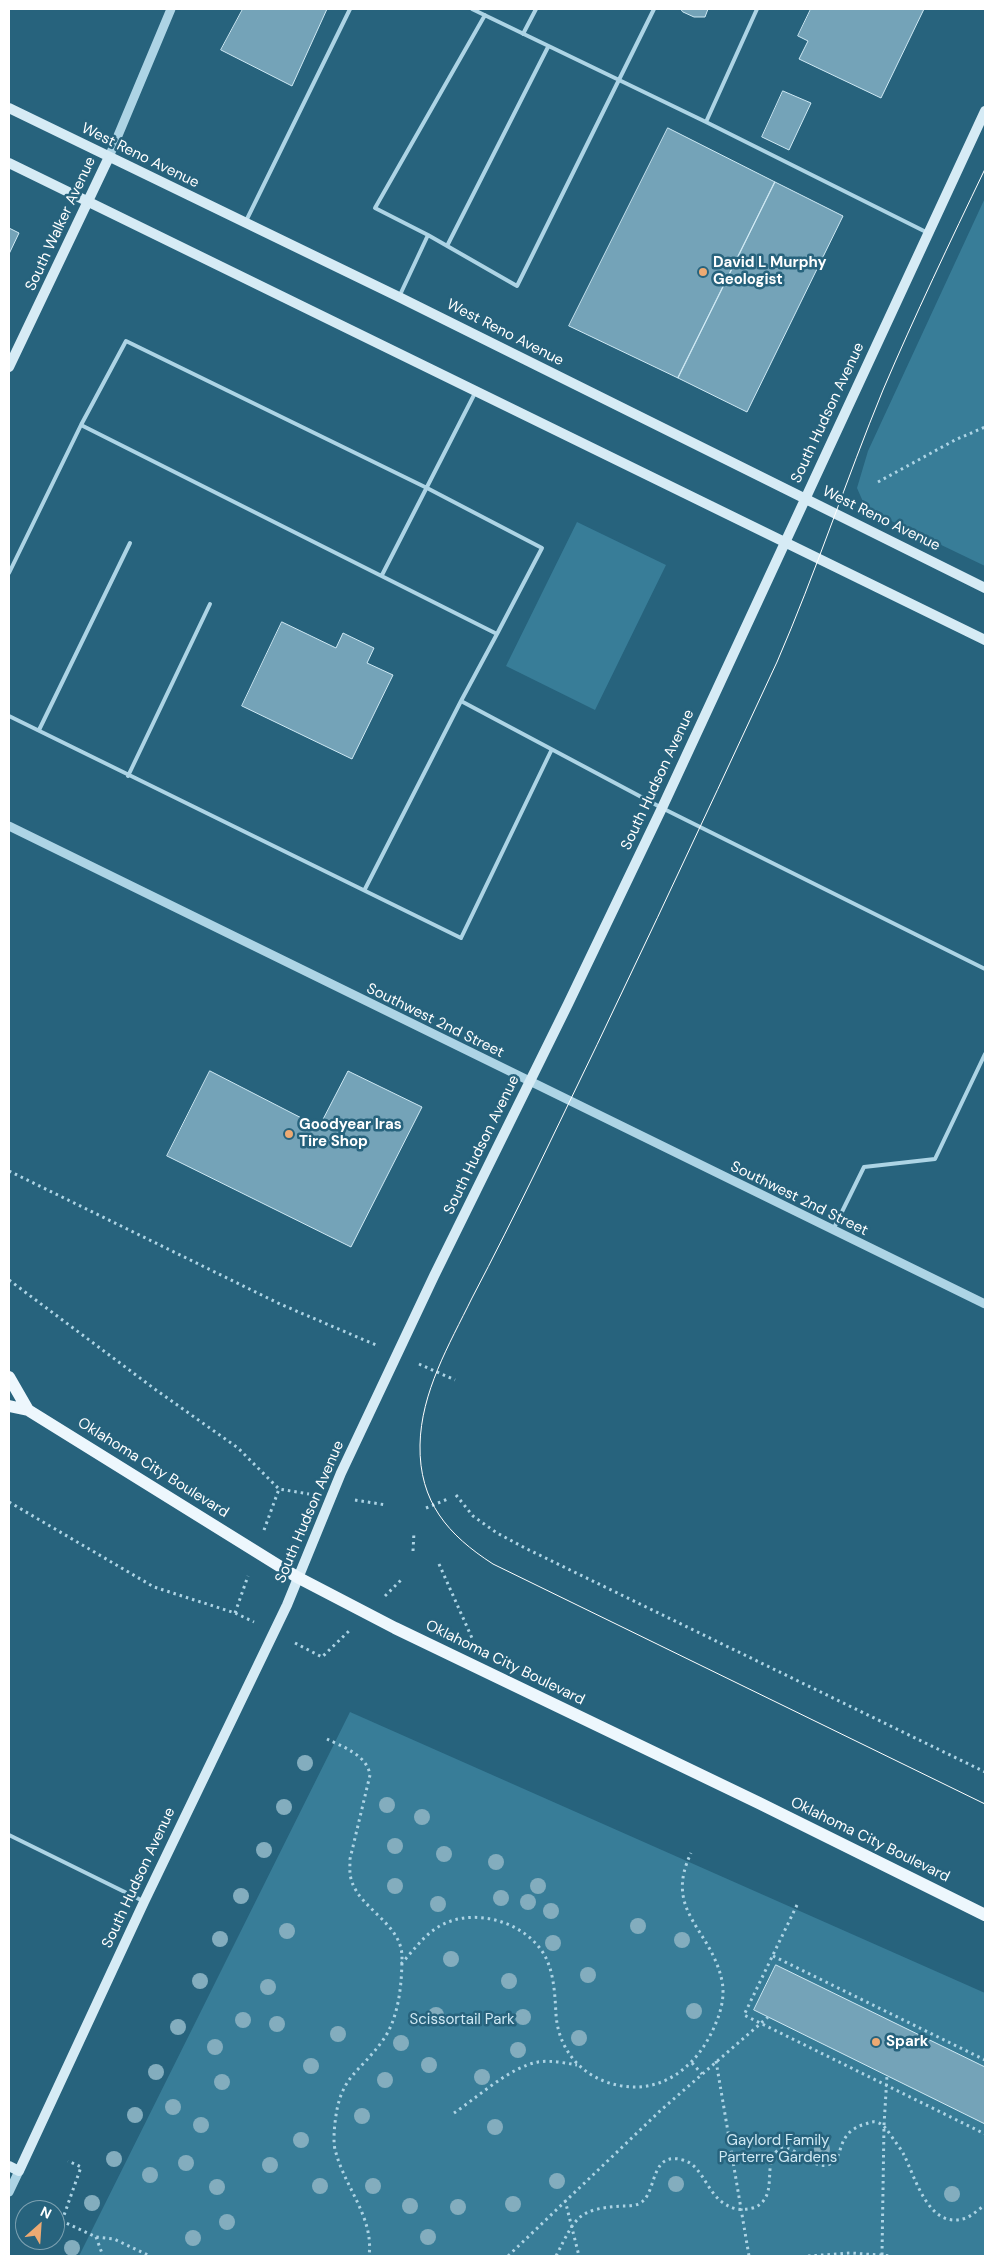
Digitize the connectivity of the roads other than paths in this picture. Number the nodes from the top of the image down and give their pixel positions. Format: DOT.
graph roads {
  1 [pos="171,9"];
  2 [pos="350,9"];
  3 [pos="472,9"];
  4 [pos="536,9"];
  5 [pos="654,9"];
  6 [pos="757,9"];
  7 [pos="485,15"];
  8 [pos="523,34"];
  9 [pos="548,47"];
  10 [pos="619,81"];
  11 [pos="9,108"];
  12 [pos="985,112"];
  13 [pos="706,122"];
  14 [pos="109,157"];
  15 [pos="9,163"];
  16 [pos="88,202"];
  17 [pos="245,224"];
  18 [pos="928,233"];
  19 [pos="428,235"];
  20 [pos="447,246"];
  21 [pos="399,297"];
  22 [pos="9,368"];
  23 [pos="476,391"];
  24 [pos="81,425"];
  25 [pos="426,488"];
  26 [pos="804,499"];
  27 [pos="785,541"];
  28 [pos="130,543"];
  29 [pos="9,573"];
  30 [pos="382,575"];
  31 [pos="985,588"];
  32 [pos="210,604"];
  33 [pos="497,634"];
  34 [pos="985,640"];
  35 [pos="461,701"];
  36 [pos="9,716"];
  37 [pos="39,730"];
  38 [pos="550,751"];
  39 [pos="128,776"];
  40 [pos="662,808"];
  41 [pos="9,826"];
  42 [pos="365,889"];
  43 [pos="985,969"];
  44 [pos="985,1054"];
  45 [pos="530,1083"];
  46 [pos="833,1230"];
  47 [pos="985,1304"];
  48 [pos="9,1377"];
  49 [pos="9,1406"];
  50 [pos="28,1410"];
  51 [pos="297,1577"];
  52 [pos="9,1834"];
  53 [pos="144,1902"];
  54 [pos="985,1915"];
  55 [pos="9,2166"];
  56 [pos="19,2171"];
  57 [pos="9,2192"];
  1 -- 14 [label="street, South Walker Avenue"];
  2 -- 17 [label="lane"];
  3 -- 7 [label="lane"];
  4 -- 8 [label="lane"];
  5 -- 10 [label="lane"];
  6 -- 13 [label="lane"];
  7 -- 8 [label="lane"];
  7 -- 19 [label="lane"];
  8 -- 9 [label="lane"];
  9 -- 10 [label="lane"];
  9 -- 20 [label="lane"];
  10 -- 13 [label="lane"];
  10 -- 20 [label="lane"];
  11 -- 14 [label="main road, West Reno Avenue"];
  12 -- 18 [label="main road, South Hudson Avenue"];
  13 -- 18 [label="lane"];
  14 -- 16 [label="main road, South Walker Avenue"];
  14 -- 17 [label="main road, West Reno Avenue"];
  15 -- 16 [label="main road"];
  16 -- 22 [label="main road, South Walker Avenue"];
  16 -- 23 [label="main road"];
  17 -- 21 [label="main road, West Reno Avenue"];
  18 -- 26 [label="main road, South Hudson Avenue"];
  19 -- 20 [label="lane"];
  19 -- 21 [label="lane"];
  21 -- 26 [label="main road, West Reno Avenue"];
  23 -- 25 [label="lane"];
  23 -- 27 [label="main road"];
  24 -- 25 [label="lane"];
  24 -- 29 [label="lane"];
  24 -- 30 [label="lane"];
  25 -- 30 [label="lane"];
  25 -- 33 [label="lane"];
  26 -- 27 [label="main road, South Hudson Avenue"];
  26 -- 31 [label="main road, West Reno Avenue"];
  27 -- 34 [label="main road"];
  27 -- 40 [label="main road, South Hudson Avenue"];
  28 -- 37 [label="lane"];
  30 -- 33 [label="lane"];
  32 -- 39 [label="lane"];
  33 -- 35 [label="lane"];
  35 -- 38 [label="lane"];
  35 -- 42 [label="lane"];
  36 -- 37 [label="lane"];
  37 -- 39 [label="lane"];
  38 -- 40 [label="lane"];
  38 -- 42 [label="lane"];
  39 -- 42 [label="lane"];
  40 -- 43 [label="lane"];
  40 -- 45 [label="main road, South Hudson Avenue"];
  41 -- 45 [label="street, Southwest 2nd Street"];
  44 -- 46 [label="lane"];
  45 -- 46 [label="street, Southwest 2nd Street"];
  45 -- 51 [label="main road, South Hudson Avenue"];
  46 -- 47 [label="street, Southwest 2nd Street"];
  48 -- 50 [label="main road, Oklahoma City Boulevard"];
  49 -- 50 [label="main road, Oklahoma City Boulevard"];
  50 -- 51 [label="main road, Oklahoma City Boulevard"];
  51 -- 53 [label="main road, South Hudson Avenue"];
  51 -- 54 [label="main road, Oklahoma City Boulevard"];
  52 -- 53 [label="lane"];
  53 -- 56 [label="main road, South Hudson Avenue"];
  55 -- 56 [label="main road"];
  56 -- 57 [label="street, South Hudson Avenue"];
}
